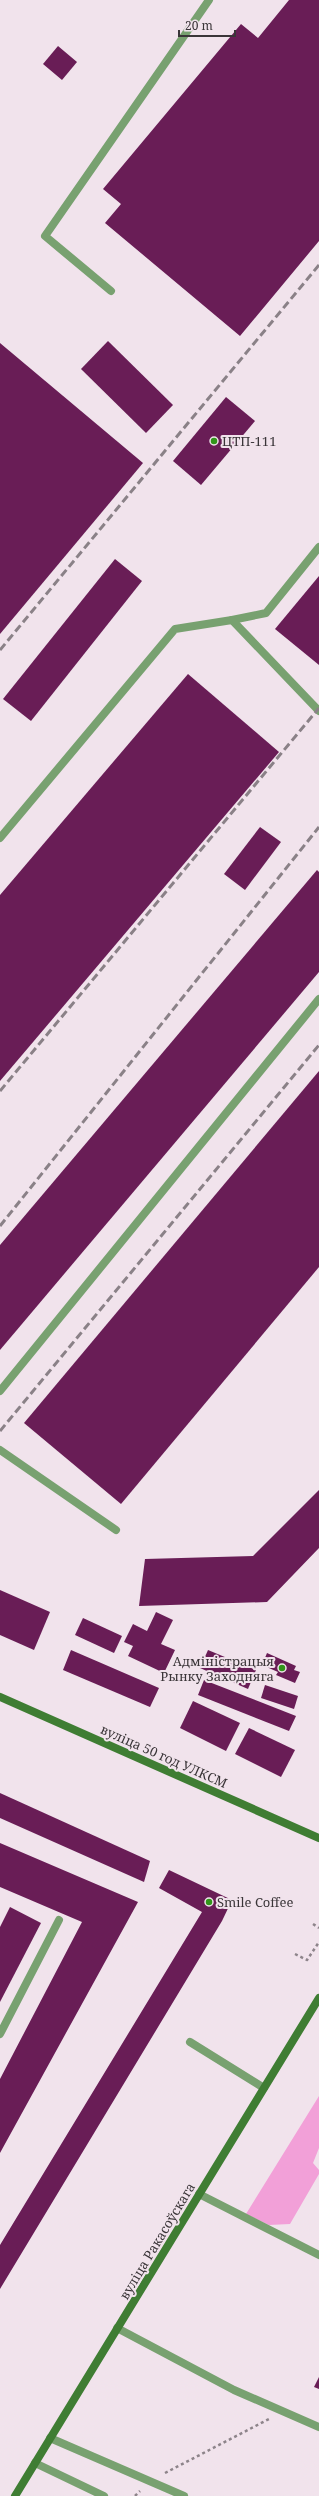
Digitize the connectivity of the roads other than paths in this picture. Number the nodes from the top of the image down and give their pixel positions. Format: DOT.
graph roads {
  1 [pos="209,0"];
  2 [pos="111,291"];
  3 [pos="319,547"];
  4 [pos="232,620"];
  5 [pos="319,711"];
  6 [pos="0,838"];
  7 [pos="319,999"];
  8 [pos="0,1391"];
  9 [pos="0,1450"];
  10 [pos="116,1530"];
  11 [pos="0,1697"];
  12 [pos="319,1838"];
  13 [pos="59,1920"];
  14 [pos="319,1998"];
  15 [pos="0,2034"];
  16 [pos="190,2042"];
  17 [pos="264,2088"];
  18 [pos="199,2194"];
  19 [pos="319,2254"];
  20 [pos="117,2328"];
  21 [pos="319,2428"];
  22 [pos="50,2438"];
  23 [pos="35,2463"];
  24 [pos="15,2496"];
  25 [pos="104,2496"];
  26 [pos="184,2496"];
  1 -- 2 [label="lane"];
  3 -- 4 [label="lane"];
  4 -- 5 [label="lane"];
  4 -- 6 [label="lane"];
  7 -- 8 [label="lane"];
  9 -- 10 [label="lane"];
  11 -- 12 [label="main road, вуліца 50 год УЛКСМ"];
  13 -- 15 [label="lane"];
  14 -- 17 [label="main road, вуліца Ракасоўскага"];
  16 -- 17 [label="lane"];
  17 -- 18 [label="main road, вуліца Ракасоўскага"];
  18 -- 19 [label="lane"];
  18 -- 20 [label="main road, вуліца Ракасоўскага"];
  20 -- 21 [label="lane"];
  20 -- 22 [label="main road, вуліца Ракасоўскага"];
  22 -- 23 [label="main road, вуліца Ракасоўскага"];
  22 -- 26 [label="lane"];
  23 -- 24 [label="main road, вуліца Ракасоўскага"];
  23 -- 25 [label="lane"];
}
